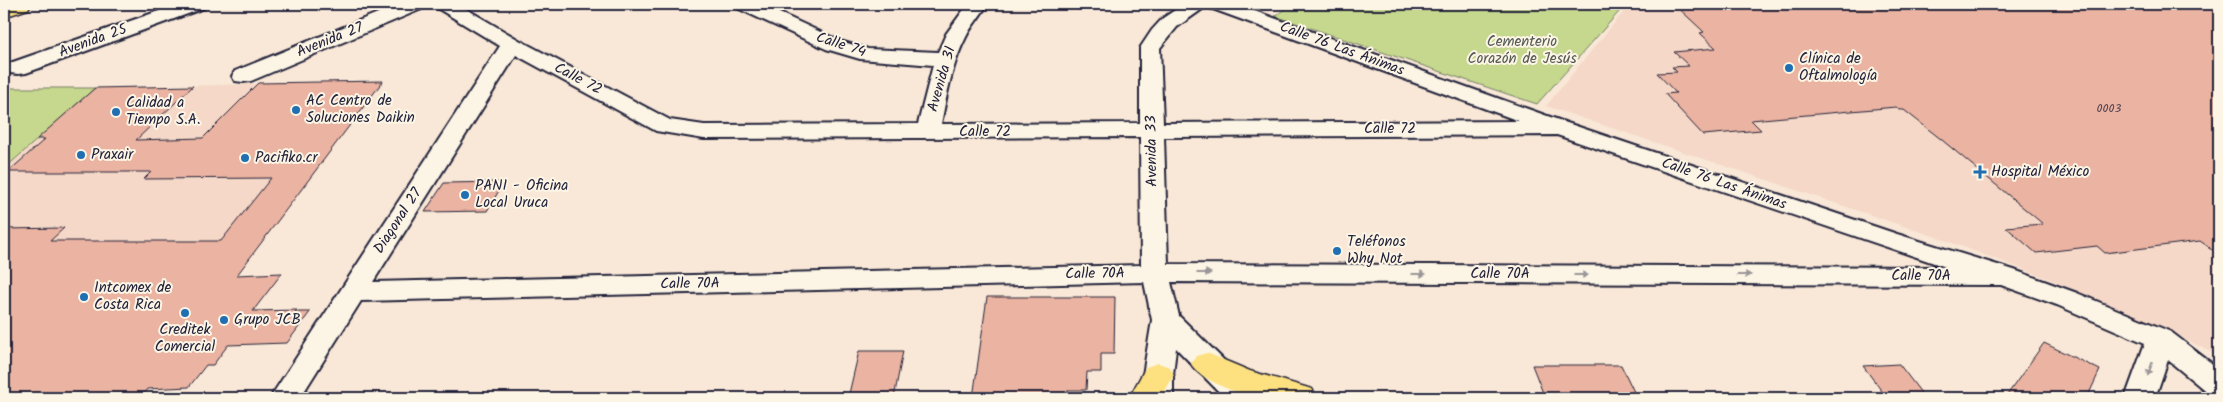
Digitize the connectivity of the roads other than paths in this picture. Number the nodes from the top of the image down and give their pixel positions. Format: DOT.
graph roads {
  1 [pos="20,4"];
  2 [pos="197,4"];
  3 [pos="417,4"];
  4 [pos="444,4"];
  5 [pos="744,4"];
  6 [pos="978,4"];
  7 [pos="1198,4"];
  8 [pos="1218,4"];
  9 [pos="4,10"];
  10 [pos="512,44"];
  11 [pos="944,59"];
  12 [pos="18,68"];
  13 [pos="243,76"];
  14 [pos="1559,128"];
  15 [pos="1152,131"];
  16 [pos="928,132"];
  17 [pos="1888,240"];
  18 [pos="1155,273"];
  19 [pos="1839,276"];
  20 [pos="2004,276"];
  21 [pos="352,292"];
  22 [pos="1166,320"];
  23 [pos="2161,339"];
  24 [pos="2219,363"];
  25 [pos="1207,364"];
  26 [pos="2219,385"];
  27 [pos="1154,391"];
  28 [pos="285,398"];
  29 [pos="1243,398"];
  30 [pos="1300,398"];
  31 [pos="2140,398"];
  1 -- 9 [label="highway"];
  2 -- 12 [label="street, Avenida 25"];
  3 -- 13 [label="street, Avenida 27"];
  4 -- 10 [label="street, Calle 72"];
  5 -- 11 [label="street, Calle 74"];
  6 -- 11 [label="street, Avenida 31"];
  7 -- 15 [label="street, Avenida 33"];
  8 -- 14 [label="street, Calle 76 Las Ánimas"];
  10 -- 16 [label="street, Calle 72"];
  10 -- 21 [label="street, Diagonal 27"];
  11 -- 16 [label="street, Avenida 31"];
  14 -- 15 [label="street, Calle 72"];
  14 -- 17 [label="street, Calle 76 Las Ánimas"];
  15 -- 16 [label="street, Calle 72"];
  15 -- 18 [label="street, Avenida 33"];
  17 -- 19 [label="street, Calle 70A"];
  17 -- 20 [label="street, Calle 76 Las Ánimas"];
  18 -- 19 [label="street, Calle 70A, one-way"];
  18 -- 21 [label="street, Calle 70A"];
  18 -- 22 [label="street, Avenida 33"];
  19 -- 20 [label="street, Calle 70A"];
  20 -- 23 [label="street, Calle 76 Las Ánimas"];
  21 -- 28 [label="street, Diagonal 27"];
  22 -- 25 [label="street, Avenida 33"];
  22 -- 27 [label="street, Avenida 33"];
  23 -- 24 [label="street"];
  23 -- 26 [label="street, Calle 76 Las Ánimas"];
  23 -- 31 [label="street, one-way"];
  25 -- 29 [label="street, Avenida 33"];
  25 -- 30 [label="highway"];
}
